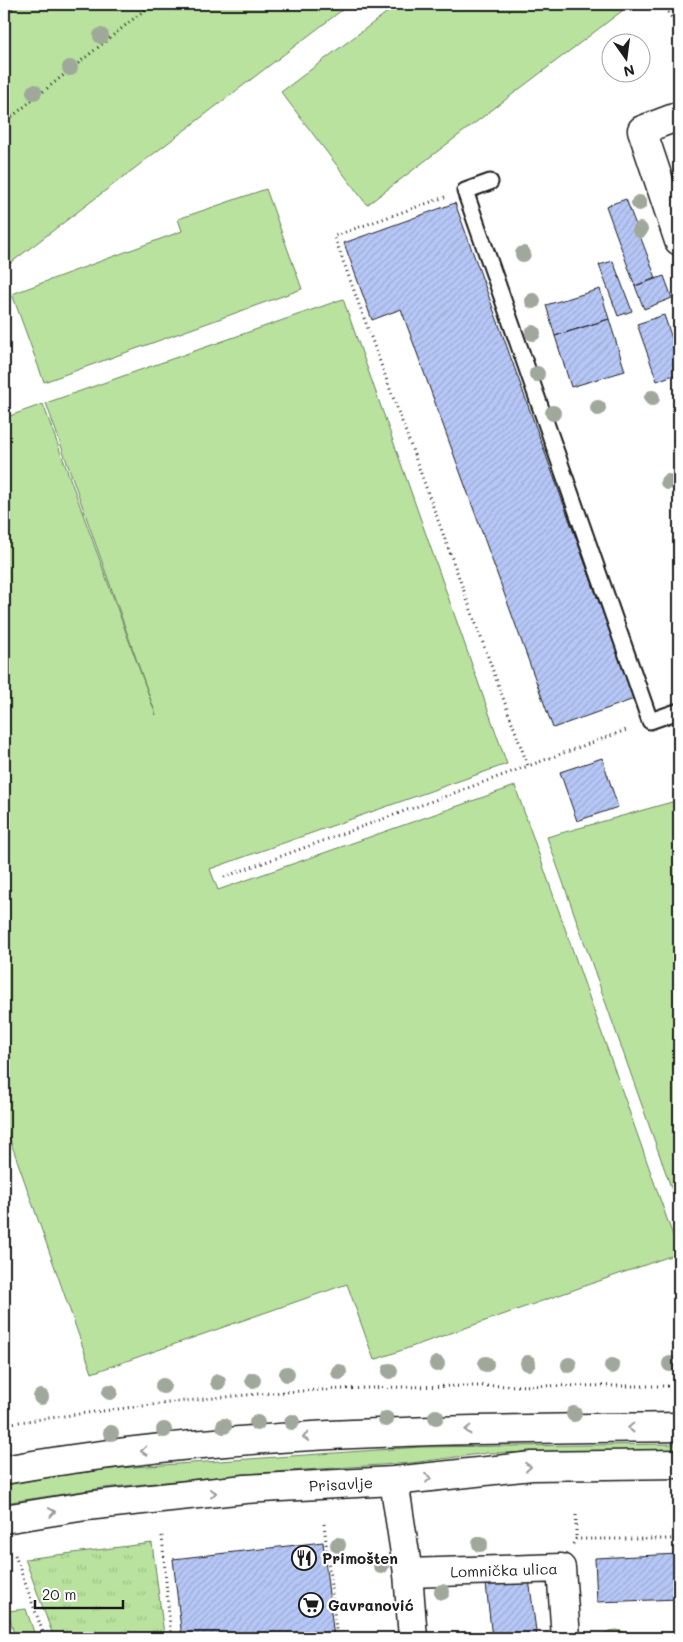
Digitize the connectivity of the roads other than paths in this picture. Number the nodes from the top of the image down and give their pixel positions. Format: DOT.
graph roads {
  1 [pos="679,116"];
  2 [pos="490,182"];
  3 [pos="679,241"];
  4 [pos="679,711"];
  5 [pos="679,1427"];
  6 [pos="679,1464"];
  7 [pos="4,1470"];
  8 [pos="394,1481"];
  9 [pos="4,1520"];
  10 [pos="408,1573"];
  11 [pos="413,1638"];
  12 [pos="566,1638"];
  1 -- 3 [label="street"];
  2 -- 4 [label="lane"];
  5 -- 7 [label="street, one-way"];
  8 -- 6 [label="street, Prisavlje, one-way"];
  9 -- 8 [label="street, Prisavlje, one-way"];
  8 -- 10 [label="street"];
  10 -- 11 [label="street"];
  10 -- 12 [label="street, Lomnička ulica"];
}
